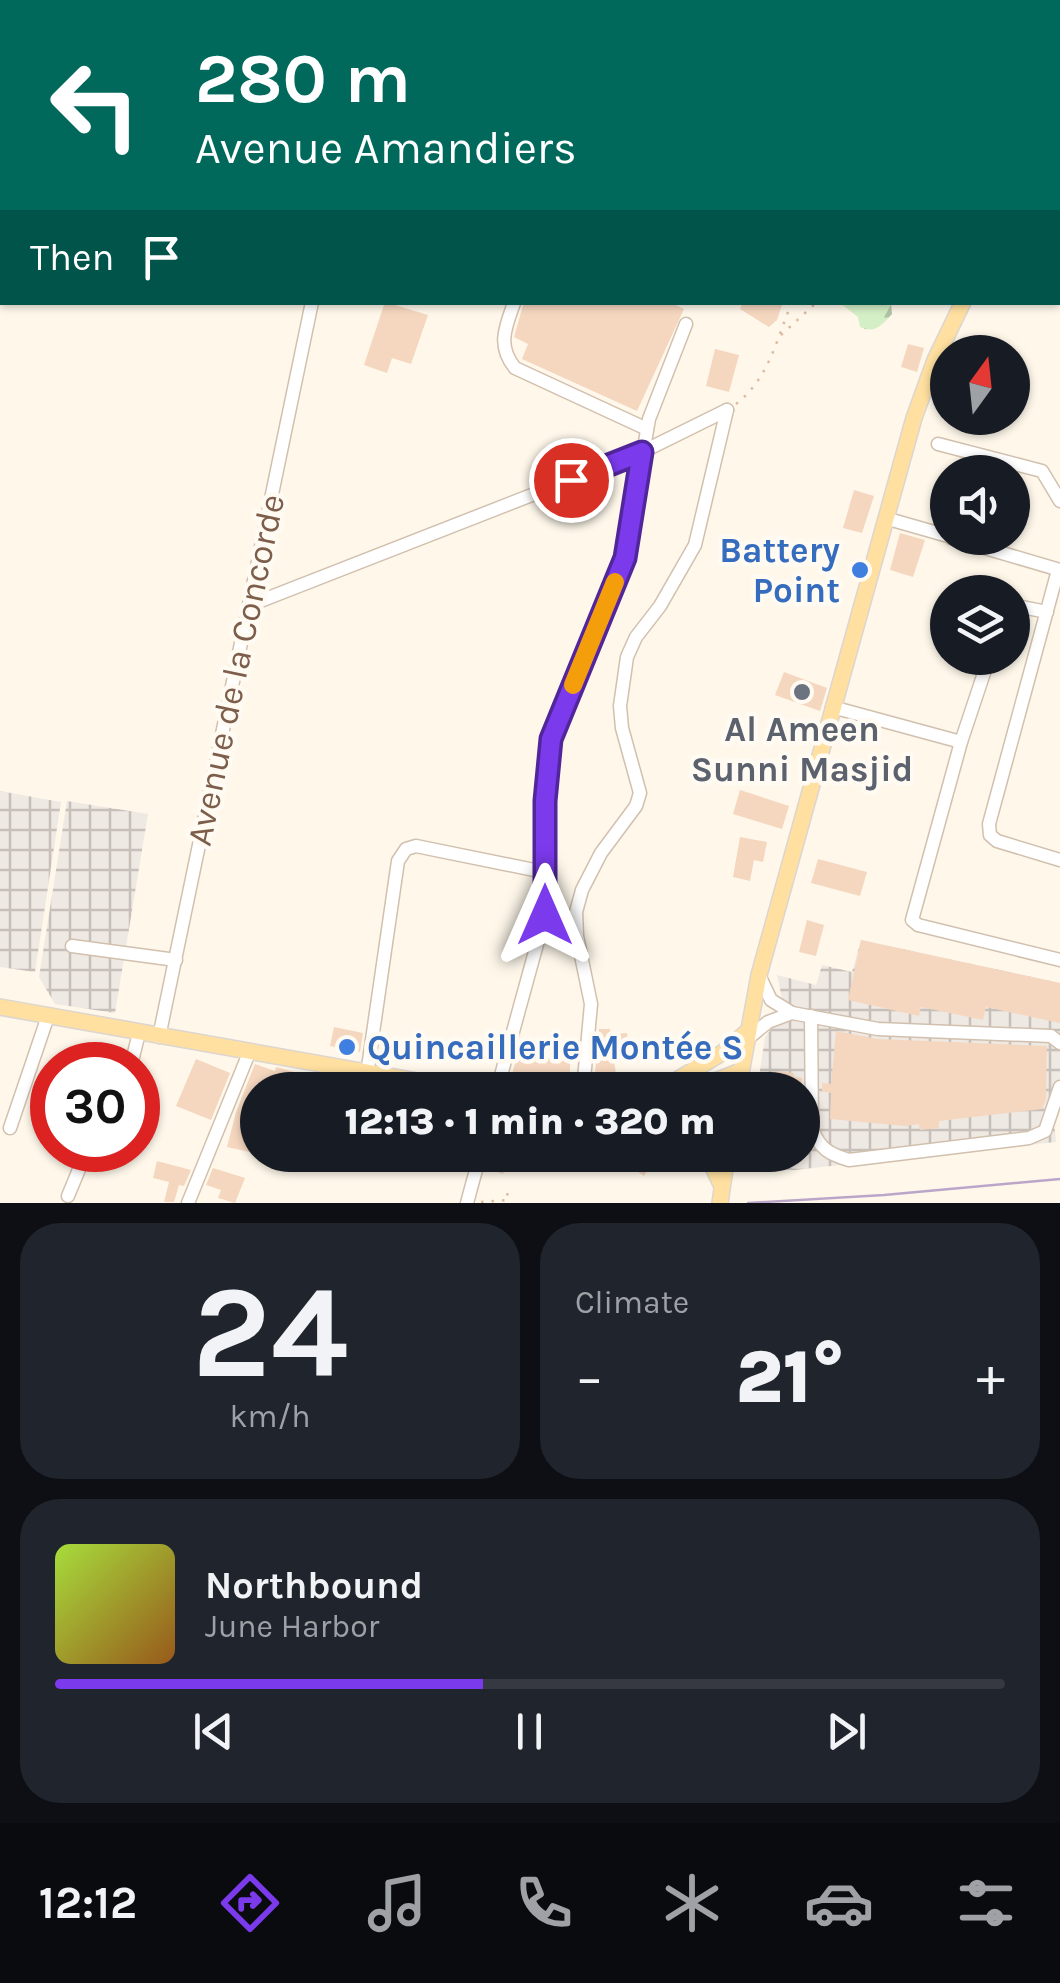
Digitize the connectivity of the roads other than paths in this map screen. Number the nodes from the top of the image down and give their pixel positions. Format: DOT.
graph roads {
  1 [pos="311,305"];
  2 [pos="513,305"];
  3 [pos="962,305"];
  4 [pos="686,324"];
  5 [pos="647,428"];
  6 [pos="938,444"];
  7 [pos="642,452"];
  8 [pos="1060,501"];
  9 [pos="885,518"];
  10 [pos="930,531"];
  11 [pos="1009,555"];
  12 [pos="1059,570"];
  13 [pos="250,605"];
  14 [pos="1030,609"];
  15 [pos="1047,612"];
  16 [pos="983,675"];
  17 [pos="832,707"];
  18 [pos="961,742"];
  19 [pos="1059,857"];
  20 [pos="544,872"];
  21 [pos="72,946"];
  22 [pos="176,960"];
  23 [pos="1060,960"];
  24 [pos="758,975"];
  25 [pos="0,1008"];
  26 [pos="792,1013"];
  27 [pos="48,1016"];
  28 [pos="812,1016"];
  29 [pos="139,1033"];
  30 [pos="747,1035"];
  31 [pos="159,1036"];
  32 [pos="137,1042"];
  33 [pos="1060,1043"];
  34 [pos="250,1053"];
  35 [pos="702,1066"];
  36 [pos="741,1071"];
  37 [pos="355,1072"];
  38 [pos="366,1072"];
  39 [pos="502,1072"];
  40 [pos="585,1072"];
  41 [pos="691,1072"];
  42 [pos="1060,1088"];
  43 [pos="10,1128"];
  44 [pos="78,1172"];
  45 [pos="475,1172"];
  46 [pos="68,1196"];
  47 [pos="188,1203"];
  48 [pos="466,1203"];
  1 -- 13 [label="street, Avenue de la Concorde"];
  2 -- 5 [label="street"];
  3 -- 9 [label="main road"];
  4 -- 5 [label="street"];
  5 -- 7 [label="street"];
  6 -- 8 [label="street"];
  7 -- 13 [label="street"];
  7 -- 20 [label="street"];
  7 -- 40 [label="street"];
  9 -- 10 [label="street"];
  9 -- 17 [label="main road"];
  11 -- 12 [label="street"];
  12 -- 15 [label="street"];
  13 -- 22 [label="street, Avenue de la Concorde"];
  14 -- 15 [label="street"];
  15 -- 19 [label="street"];
  16 -- 18 [label="street"];
  17 -- 18 [label="street"];
  17 -- 24 [label="main road"];
  18 -- 23 [label="street"];
  20 -- 38 [label="street"];
  20 -- 39 [label="street"];
  21 -- 22 [label="street"];
  22 -- 31 [label="street, Avenue de la Concorde"];
  24 -- 26 [label="street"];
  24 -- 30 [label="main road"];
  25 -- 27 [label="main road"];
  26 -- 28 [label="street"];
  26 -- 30 [label="street"];
  27 -- 29 [label="main road"];
  27 -- 43 [label="street"];
  28 -- 33 [label="street"];
  28 -- 42 [label="street"];
  29 -- 31 [label="main road"];
  29 -- 32 [label="street"];
  30 -- 35 [label="main road"];
  30 -- 36 [label="main road"];
  31 -- 34 [label="main road"];
  34 -- 37 [label="main road"];
  34 -- 47 [label="street"];
  35 -- 36 [label="main road"];
  35 -- 41 [label="main road"];
  44 -- 46 [label="street"];
  45 -- 48 [label="street"];
}
